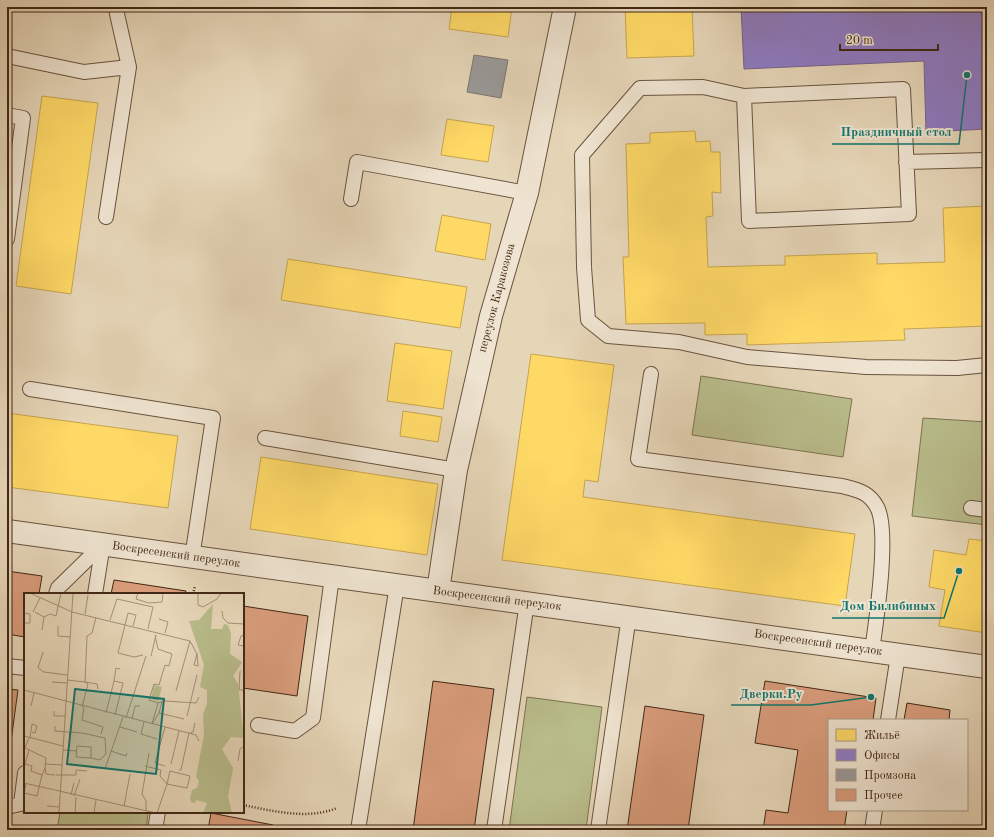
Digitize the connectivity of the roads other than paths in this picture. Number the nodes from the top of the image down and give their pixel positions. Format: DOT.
graph roads {
  1 [pos="118,7"];
  2 [pos="565,7"];
  3 [pos="7,56"];
  4 [pos="129,67"];
  5 [pos="744,96"];
  6 [pos="7,114"];
  7 [pos="987,160"];
  8 [pos="906,162"];
  9 [pos="527,193"];
  10 [pos="351,199"];
  11 [pos="106,217"];
  12 [pos="7,240"];
  13 [pos="987,365"];
  14 [pos="651,374"];
  15 [pos="30,389"];
  16 [pos="265,438"];
  17 [pos="456,470"];
  18 [pos="971,508"];
  19 [pos="987,510"];
  20 [pos="7,530"];
  21 [pos="103,544"];
  22 [pos="192,558"];
  23 [pos="332,577"];
  24 [pos="397,585"];
  25 [pos="438,591"];
  26 [pos="56,593"];
  27 [pos="95,593"];
  28 [pos="527,602"];
  29 [pos="629,616"];
  30 [pos="872,651"];
  31 [pos="898,655"];
  32 [pos="7,666"];
  33 [pos="987,667"];
  34 [pos="24,668"];
  35 [pos="888,719"];
  36 [pos="258,725"];
  37 [pos="24,788"];
  38 [pos="23,803"];
  39 [pos="7,808"];
  40 [pos="875,811"];
  41 [pos="158,813"];
  42 [pos="155,830"];
  43 [pos="358,830"];
  44 [pos="494,830"];
  45 [pos="598,830"];
  46 [pos="872,830"];
  1 -- 4 [label="lane"];
  2 -- 9 [label="street, переулок Каракозова"];
  3 -- 4 [label="lane"];
  4 -- 11 [label="lane"];
  5 -- 8 [label="lane"];
  5 -- 8 [label="lane"];
  5 -- 13 [label="lane"];
  6 -- 12 [label="lane"];
  7 -- 8 [label="lane"];
  9 -- 10 [label="lane"];
  9 -- 17 [label="street, переулок Каракозова"];
  14 -- 30 [label="lane"];
  15 -- 22 [label="lane"];
  16 -- 17 [label="lane"];
  17 -- 25 [label="street, переулок Каракозова"];
  18 -- 19 [label="lane"];
  20 -- 21 [label="street, Воскресенский переулок"];
  21 -- 22 [label="street, Воскресенский переулок"];
  21 -- 26 [label="lane"];
  21 -- 27 [label="lane"];
  22 -- 23 [label="street, Воскресенский переулок"];
  23 -- 24 [label="street, Воскресенский переулок"];
  23 -- 36 [label="lane"];
  24 -- 25 [label="street, Воскресенский переулок"];
  24 -- 43 [label="lane"];
  25 -- 28 [label="street, Воскресенский переулок"];
  28 -- 29 [label="street, Воскресенский переулок"];
  28 -- 44 [label="lane"];
  29 -- 30 [label="street, Воскресенский переулок"];
  29 -- 45 [label="lane"];
  30 -- 31 [label="street, Воскресенский переулок"];
  31 -- 33 [label="street, Воскресенский переулок"];
  31 -- 35 [label="lane"];
  32 -- 34 [label="lane"];
  37 -- 38 [label="lane"];
  38 -- 39 [label="lane"];
  40 -- 46 [label="lane"];
  41 -- 42 [label="lane"];
}
